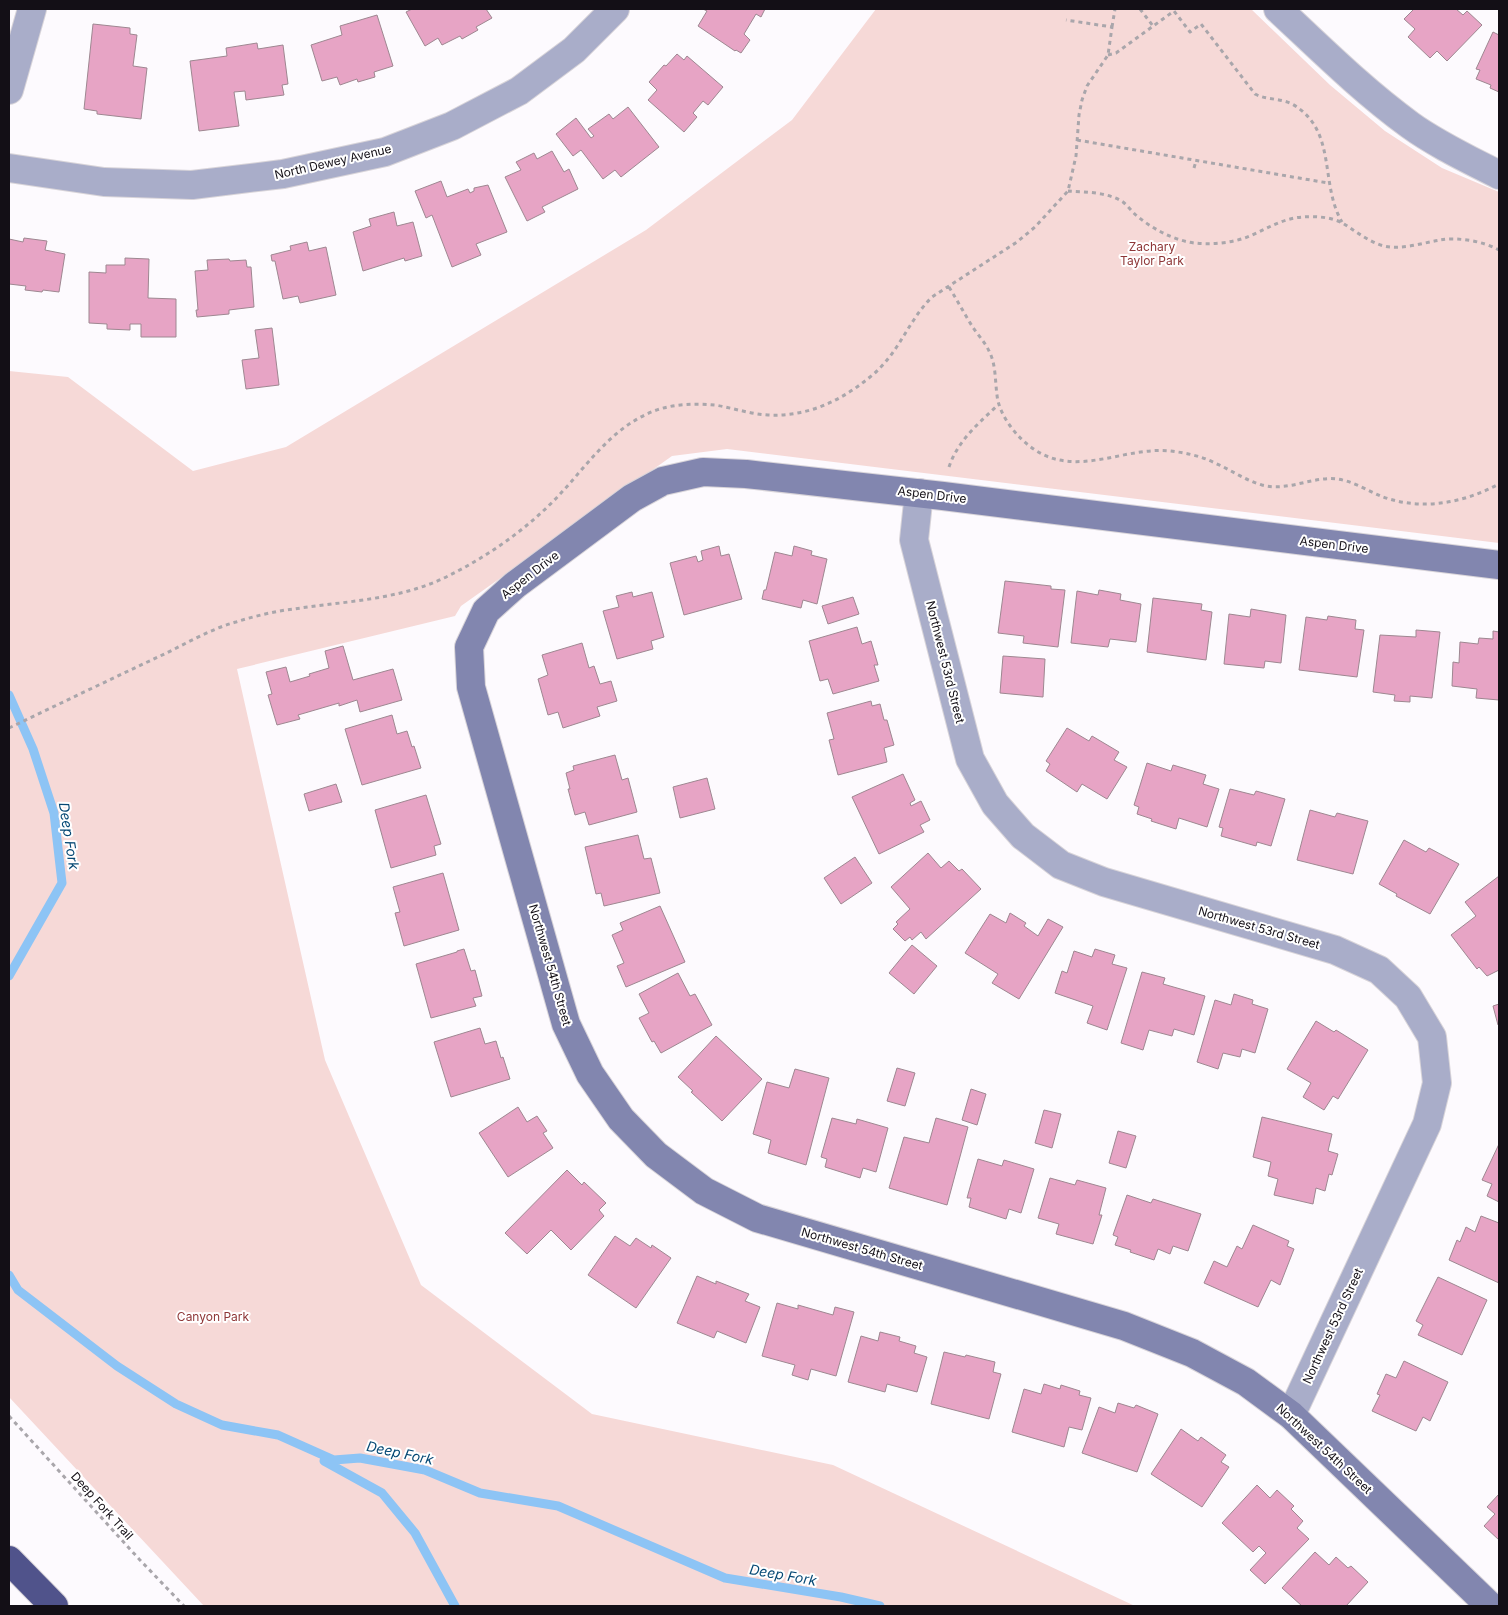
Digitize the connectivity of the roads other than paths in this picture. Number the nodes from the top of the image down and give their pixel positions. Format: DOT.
graph roads {
  1 [pos="32,9"];
  2 [pos="615,9"];
  3 [pos="1278,9"];
  4 [pos="9,90"];
  5 [pos="9,168"];
  6 [pos="1499,175"];
  7 [pos="931,495"];
  8 [pos="1499,565"];
  9 [pos="471,687"];
  10 [pos="1291,1415"];
  11 [pos="9,1560"];
  12 [pos="54,1606"];
  13 [pos="1490,1606"];
  1 -- 4 [label="street"];
  2 -- 5 [label="street, North Dewey Avenue"];
  3 -- 6 [label="street"];
  7 -- 8 [label="street, Aspen Drive"];
  7 -- 9 [label="street, Aspen Drive"];
  7 -- 10 [label="street, Northwest 53rd Street"];
  9 -- 10 [label="street, Northwest 54th Street"];
  10 -- 13 [label="street, Northwest 54th Street"];
  11 -- 12 [label="highway"];
}
